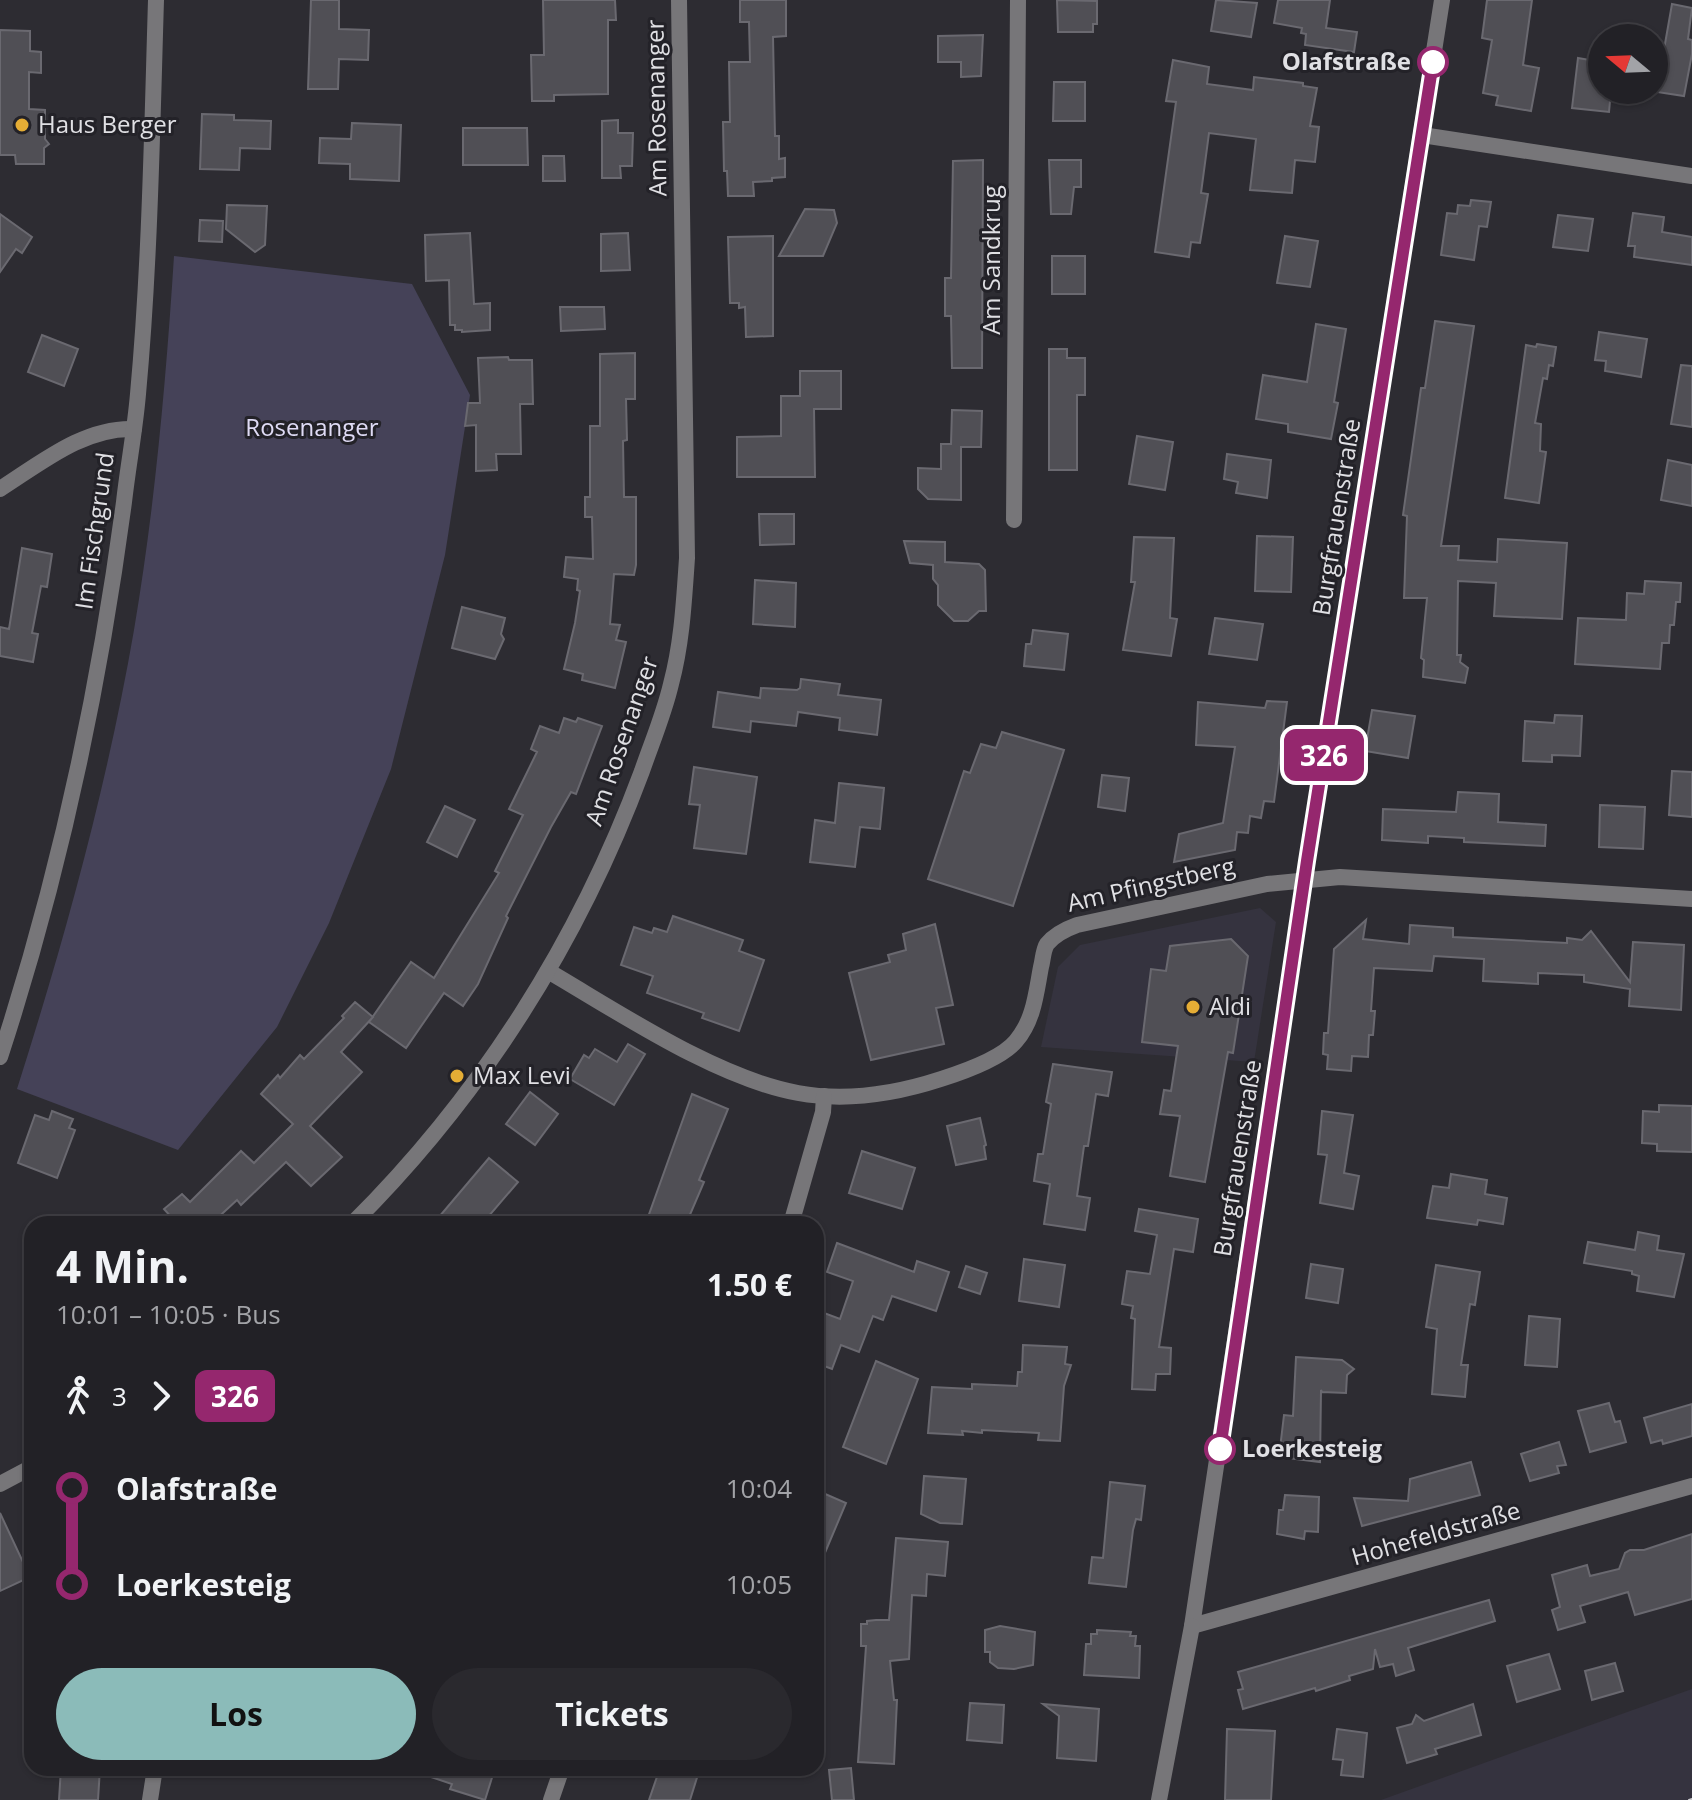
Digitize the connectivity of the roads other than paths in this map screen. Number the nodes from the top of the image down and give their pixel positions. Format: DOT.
graph roads {
  1 [pos="156,0"];
  2 [pos="679,0"];
  3 [pos="1018,0"];
  4 [pos="1442,0"];
  5 [pos="1422,135"];
  6 [pos="1692,176"];
  7 [pos="134,429"];
  8 [pos="0,489"];
  9 [pos="1014,520"];
  10 [pos="1305,879"];
  11 [pos="1692,899"];
  12 [pos="548,971"];
  13 [pos="0,1057"];
  14 [pos="824,1096"];
  15 [pos="360,1216"];
  16 [pos="793,1216"];
  17 [pos="24,1471"];
  18 [pos="0,1484"];
  19 [pos="1692,1486"];
  20 [pos="1192,1626"];
  21 [pos="154,1776"];
  22 [pos="559,1776"];
  23 [pos="150,1800"];
  24 [pos="551,1800"];
  25 [pos="1159,1800"];
  1 -- 7 [label="street, Im Fischgrund"];
  2 -- 12 [label="street, Am Rosenanger"];
  3 -- 9 [label="street, Am Sandkrug"];
  4 -- 5 [label="street, Burgfrauenstraße"];
  5 -- 6 [label="street"];
  5 -- 10 [label="street, Burgfrauenstraße"];
  7 -- 8 [label="street"];
  7 -- 13 [label="street, Im Fischgrund"];
  10 -- 11 [label="street, Am Pfingstberg"];
  10 -- 14 [label="street, Am Pfingstberg"];
  10 -- 20 [label="street, Burgfrauenstraße"];
  12 -- 14 [label="street, Am Pfingstberg"];
  12 -- 15 [label="street, Am Rosenanger"];
  14 -- 16 [label="street"];
  17 -- 18 [label="street"];
  19 -- 20 [label="street, Hohefeldstraße"];
  20 -- 25 [label="street, Burgfrauenstraße"];
  21 -- 23 [label="street"];
  22 -- 24 [label="street"];
}
